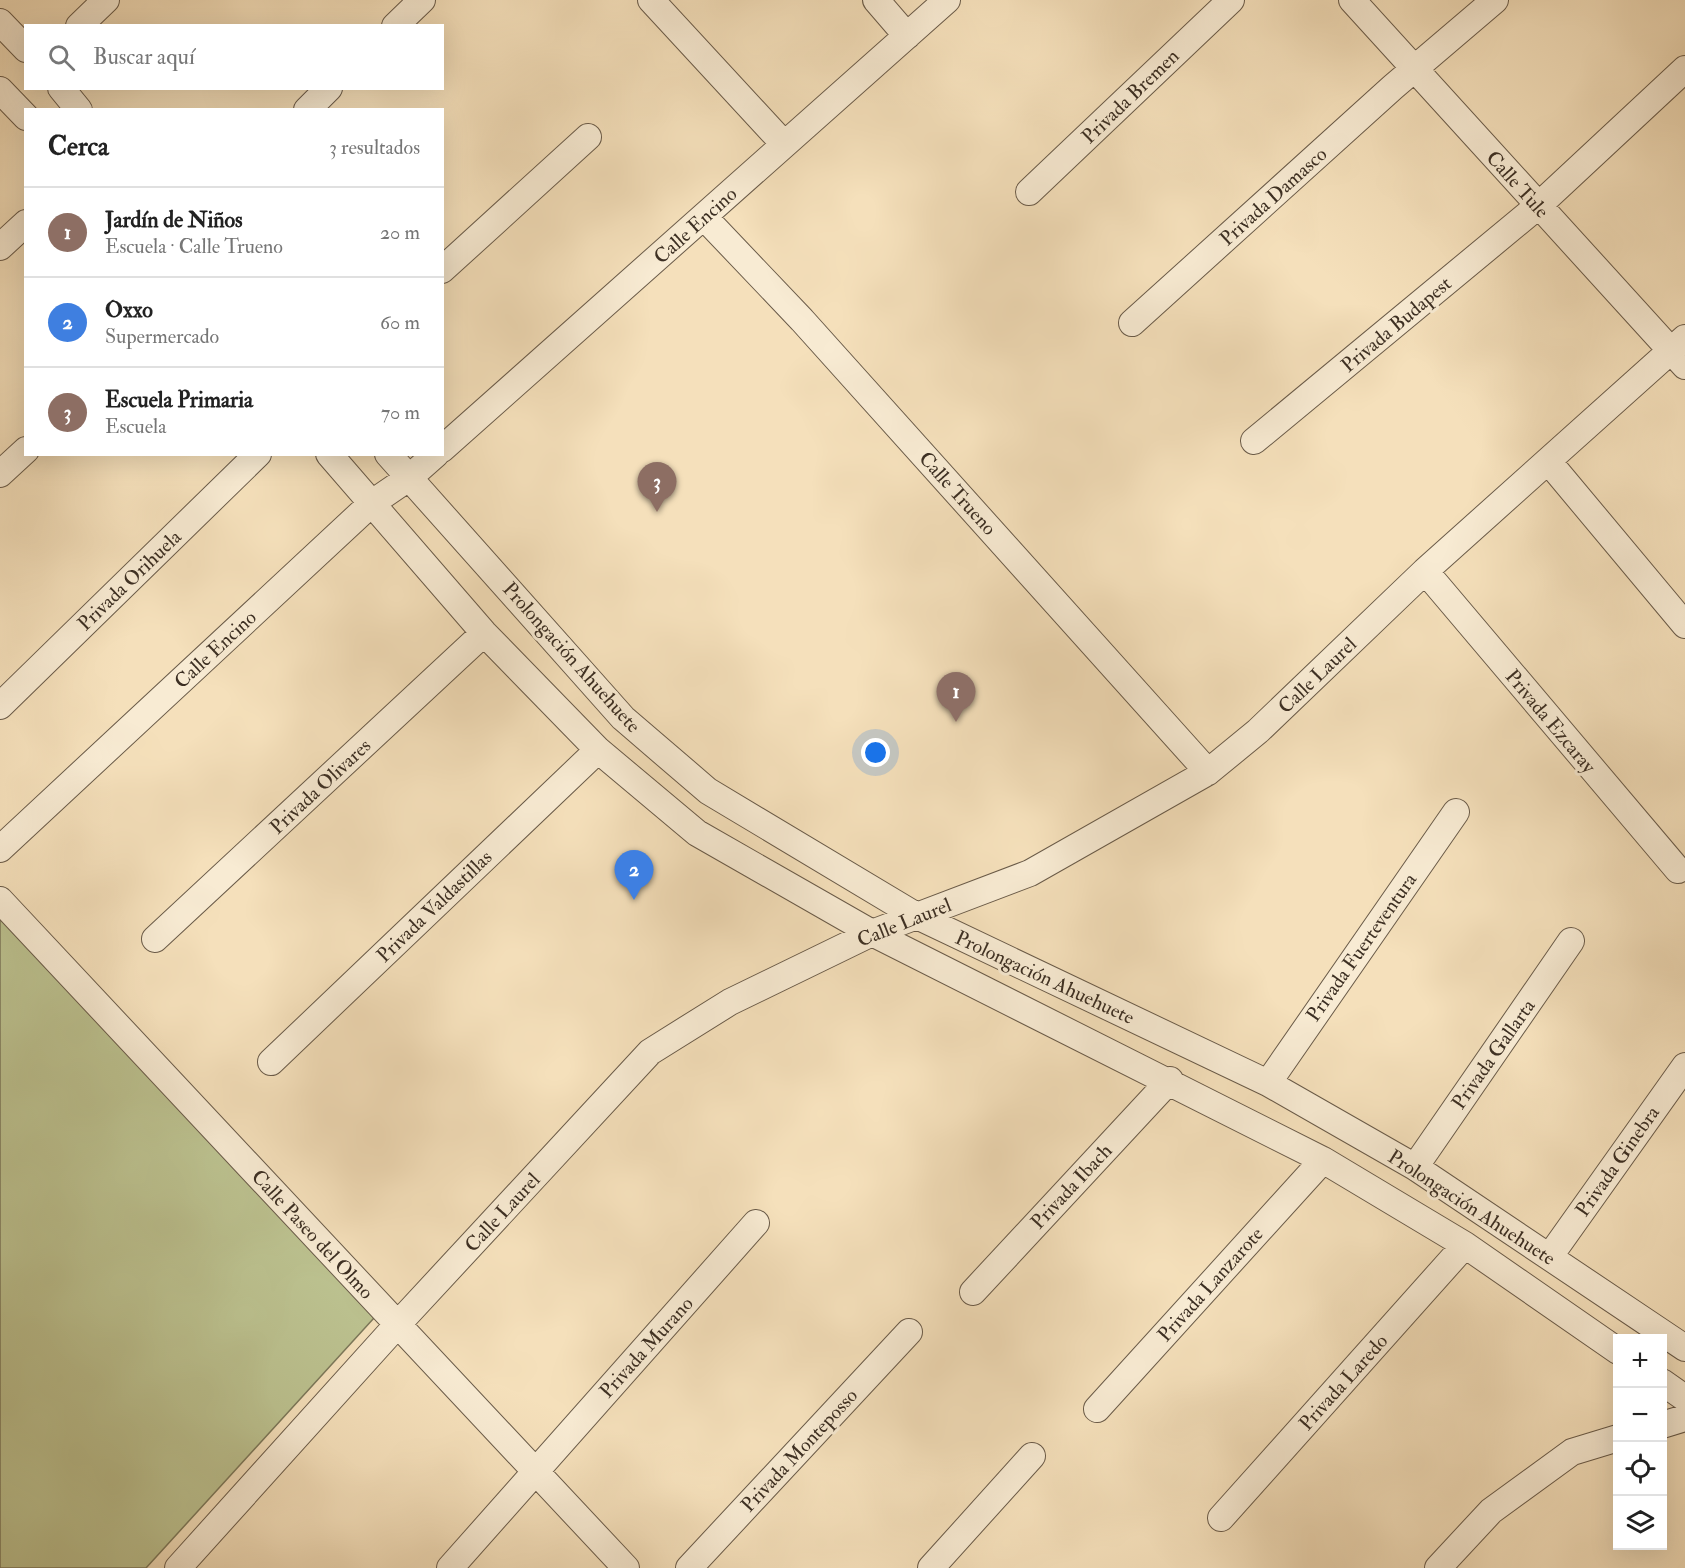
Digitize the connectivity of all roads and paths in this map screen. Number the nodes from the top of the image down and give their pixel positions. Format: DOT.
graph roads {
  1 [pos="106,0"];
  2 [pos="422,0"];
  3 [pos="651,0"];
  4 [pos="876,0"];
  5 [pos="947,0"];
  6 [pos="1231,0"];
  7 [pos="1352,0"];
  8 [pos="1495,0"];
  9 [pos="0,22"];
  10 [pos="81,24"];
  11 [pos="397,24"];
  12 [pos="907,36"];
  13 [pos="24,48"];
  14 [pos="1414,69"];
  15 [pos="1685,69"];
  16 [pos="0,90"];
  17 [pos="63,90"];
  18 [pos="327,90"];
  19 [pos="77,108"];
  20 [pos="309,108"];
  21 [pos="24,115"];
  22 [pos="588,137"];
  23 [pos="784,144"];
  24 [pos="1029,192"];
  25 [pos="1538,206"];
  26 [pos="704,217"];
  27 [pos="24,225"];
  28 [pos="0,247"];
  29 [pos="444,268"];
  30 [pos="1131,323"];
  31 [pos="1680,352"];
  32 [pos="1254,441"];
  33 [pos="444,447"];
  34 [pos="24,452"];
  35 [pos="256,456"];
  36 [pos="331,456"];
  37 [pos="390,456"];
  38 [pos="434,456"];
  39 [pos="1548,461"];
  40 [pos="0,474"];
  41 [pos="410,477"];
  42 [pos="372,503"];
  43 [pos="1425,571"];
  44 [pos="1685,626"];
  45 [pos="484,633"];
  46 [pos="0,706"];
  47 [pos="598,750"];
  48 [pos="1208,772"];
  49 [pos="1456,812"];
  50 [pos="0,849"];
  51 [pos="1678,870"];
  52 [pos="0,900"];
  53 [pos="915,915"];
  54 [pos="872,933"];
  55 [pos="155,939"];
  56 [pos="1571,941"];
  57 [pos="271,1062"];
  58 [pos="1685,1065"];
  59 [pos="1170,1080"];
  60 [pos="1268,1083"];
  61 [pos="1323,1160"];
  62 [pos="1415,1167"];
  63 [pos="756,1223"];
  64 [pos="1465,1245"];
  65 [pos="1550,1256"];
  66 [pos="973,1292"];
  67 [pos="398,1324"];
  68 [pos="909,1332"];
  69 [pos="1613,1348"];
  70 [pos="1685,1348"];
  71 [pos="1667,1385"];
  72 [pos="1685,1398"];
  73 [pos="1097,1409"];
  74 [pos="1685,1418"];
  75 [pos="1667,1423"];
  76 [pos="1613,1439"];
  77 [pos="1032,1456"];
  78 [pos="535,1471"];
  79 [pos="1221,1518"];
  80 [pos="178,1568"];
  81 [pos="450,1568"];
  82 [pos="626,1568"];
  83 [pos="689,1568"];
  84 [pos="931,1568"];
  85 [pos="1438,1568"];
  1 -- 10 [label="street"];
  2 -- 11 [label="street"];
  3 -- 23 [label="street"];
  4 -- 12 [label="street"];
  5 -- 12 [label="street, Calle Encino"];
  6 -- 24 [label="street, Privada Bremen"];
  7 -- 14 [label="street, Calle Tule"];
  8 -- 14 [label="street, Privada Damasco"];
  9 -- 13 [label="street"];
  12 -- 23 [label="street, Calle Encino"];
  14 -- 25 [label="street, Calle Tule"];
  14 -- 30 [label="street, Privada Damasco"];
  15 -- 25 [label="street, Privada Budapest"];
  16 -- 21 [label="street"];
  17 -- 19 [label="street"];
  18 -- 20 [label="street"];
  22 -- 29 [label="street"];
  23 -- 26 [label="street, Calle Encino"];
  25 -- 31 [label="street, Calle Tule"];
  25 -- 32 [label="street, Privada Budapest"];
  26 -- 33 [label="street, Calle Encino"];
  26 -- 48 [label="street, Calle Trueno"];
  27 -- 28 [label="street"];
  31 -- 39 [label="street, Calle Laurel"];
  34 -- 40 [label="street"];
  35 -- 46 [label="street, Privada Orihuela"];
  36 -- 42 [label="street, Prolongación Ahuehuete"];
  37 -- 41 [label="street, Prolongación Ahuehuete"];
  38 -- 41 [label="street, Calle Encino"];
  39 -- 43 [label="street, Calle Laurel"];
  39 -- 44 [label="street"];
  41 -- 42 [label="street, Calle Encino"];
  41 -- 53 [label="street, Prolongación Ahuehuete"];
  42 -- 45 [label="street, Prolongación Ahuehuete"];
  42 -- 50 [label="street, Calle Encino"];
  43 -- 48 [label="street, Calle Laurel"];
  43 -- 51 [label="street, Privada Ezcaray"];
  45 -- 47 [label="street, Prolongación Ahuehuete"];
  45 -- 55 [label="street, Privada Olivares"];
  47 -- 54 [label="street, Prolongación Ahuehuete"];
  47 -- 57 [label="street, Privada Valdastillas"];
  48 -- 53 [label="street, Calle Laurel"];
  49 -- 60 [label="street, Privada Fuerteventura"];
  52 -- 67 [label="street, Calle Paseo del Olmo"];
  53 -- 54 [label="street, Calle Laurel"];
  53 -- 60 [label="street, Prolongación Ahuehuete"];
  54 -- 59 [label="street, Prolongación Ahuehuete"];
  54 -- 67 [label="street, Calle Laurel"];
  56 -- 62 [label="street, Privada Gallarta"];
  58 -- 65 [label="street, Privada Ginebra"];
  59 -- 61 [label="street, Prolongación Ahuehuete"];
  59 -- 66 [label="street, Privada Ibach"];
  60 -- 62 [label="street, Prolongación Ahuehuete"];
  61 -- 64 [label="street, Prolongación Ahuehuete"];
  61 -- 73 [label="street, Privada Lanzarote"];
  62 -- 65 [label="street, Prolongación Ahuehuete"];
  63 -- 78 [label="street, Privada Murano"];
  64 -- 69 [label="street, Prolongación Ahuehuete"];
  64 -- 79 [label="street, Privada Laredo"];
  65 -- 70 [label="street, Prolongación Ahuehuete"];
  67 -- 78 [label="street, Calle Paseo del Olmo"];
  67 -- 80 [label="street, Calle Laurel"];
  68 -- 83 [label="street, Privada Monteposso"];
  71 -- 72 [label="street"];
  74 -- 75 [label="street"];
  76 -- 85 [label="street"];
  77 -- 84 [label="street"];
  78 -- 81 [label="street, Privada Murano"];
  78 -- 82 [label="street, Calle Paseo del Olmo"];
}
